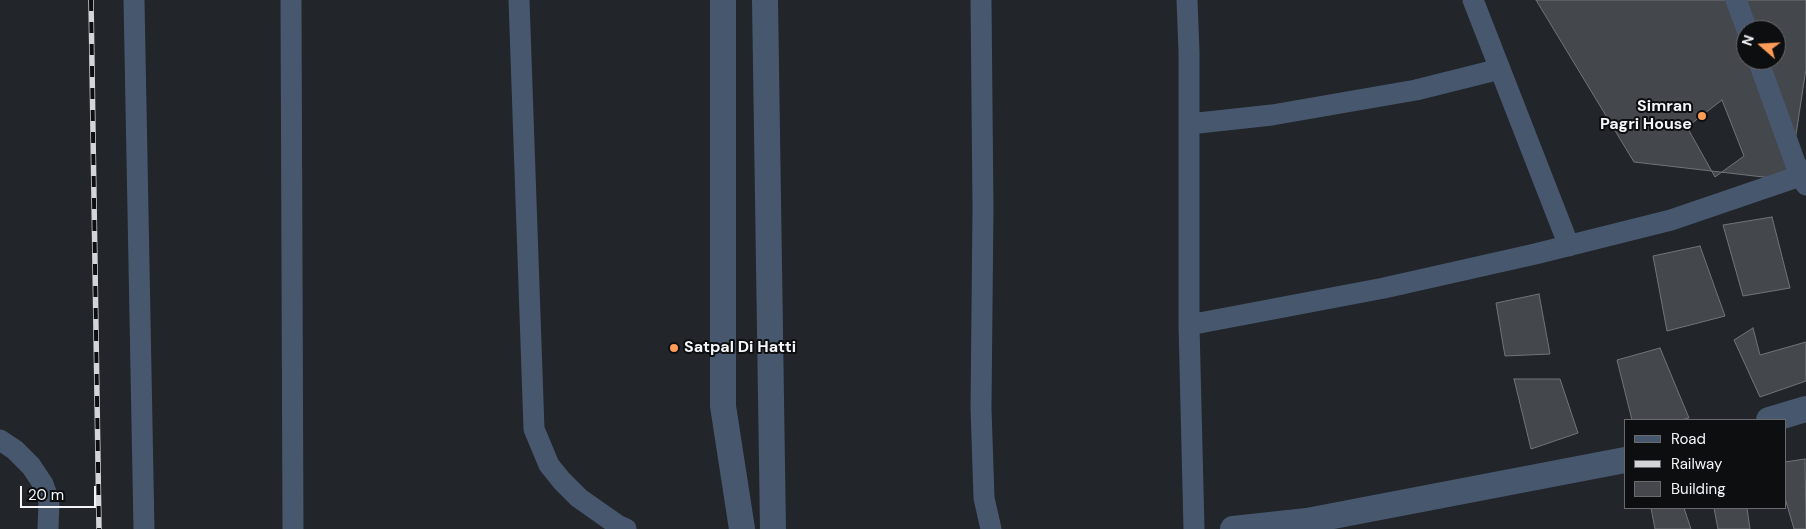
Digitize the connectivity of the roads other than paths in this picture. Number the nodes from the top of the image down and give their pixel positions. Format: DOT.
graph roads {
  1 [pos="134,0"];
  2 [pos="291,0"];
  3 [pos="519,0"];
  4 [pos="723,0"];
  5 [pos="765,0"];
  6 [pos="980,0"];
  7 [pos="1187,0"];
  8 [pos="1473,0"];
  9 [pos="1736,0"];
  10 [pos="1743,20"];
  11 [pos="1500,69"];
  12 [pos="1762,70"];
  13 [pos="1189,124"];
  14 [pos="1804,177"];
  15 [pos="1569,246"];
  16 [pos="1189,325"];
  17 [pos="1806,409"];
  18 [pos="1772,419"];
  19 [pos="0,440"];
  20 [pos="1624,460"];
  21 [pos="48,529"];
  22 [pos="144,529"];
  23 [pos="293,529"];
  24 [pos="626,529"];
  25 [pos="742,529"];
  26 [pos="770,529"];
  27 [pos="991,529"];
  28 [pos="1194,529"];
  29 [pos="1233,529"];
  1 -- 22 [label="street"];
  2 -- 23 [label="street"];
  3 -- 24 [label="street"];
  4 -- 25 [label="street"];
  5 -- 26 [label="street"];
  6 -- 27 [label="street"];
  7 -- 13 [label="street"];
  8 -- 11 [label="street"];
  9 -- 10 [label="street"];
  11 -- 13 [label="street"];
  11 -- 15 [label="street"];
  12 -- 14 [label="street"];
  13 -- 16 [label="street"];
  14 -- 15 [label="street"];
  15 -- 16 [label="street"];
  16 -- 28 [label="street"];
  17 -- 18 [label="street"];
  19 -- 21 [label="street"];
  20 -- 29 [label="street"];
}
